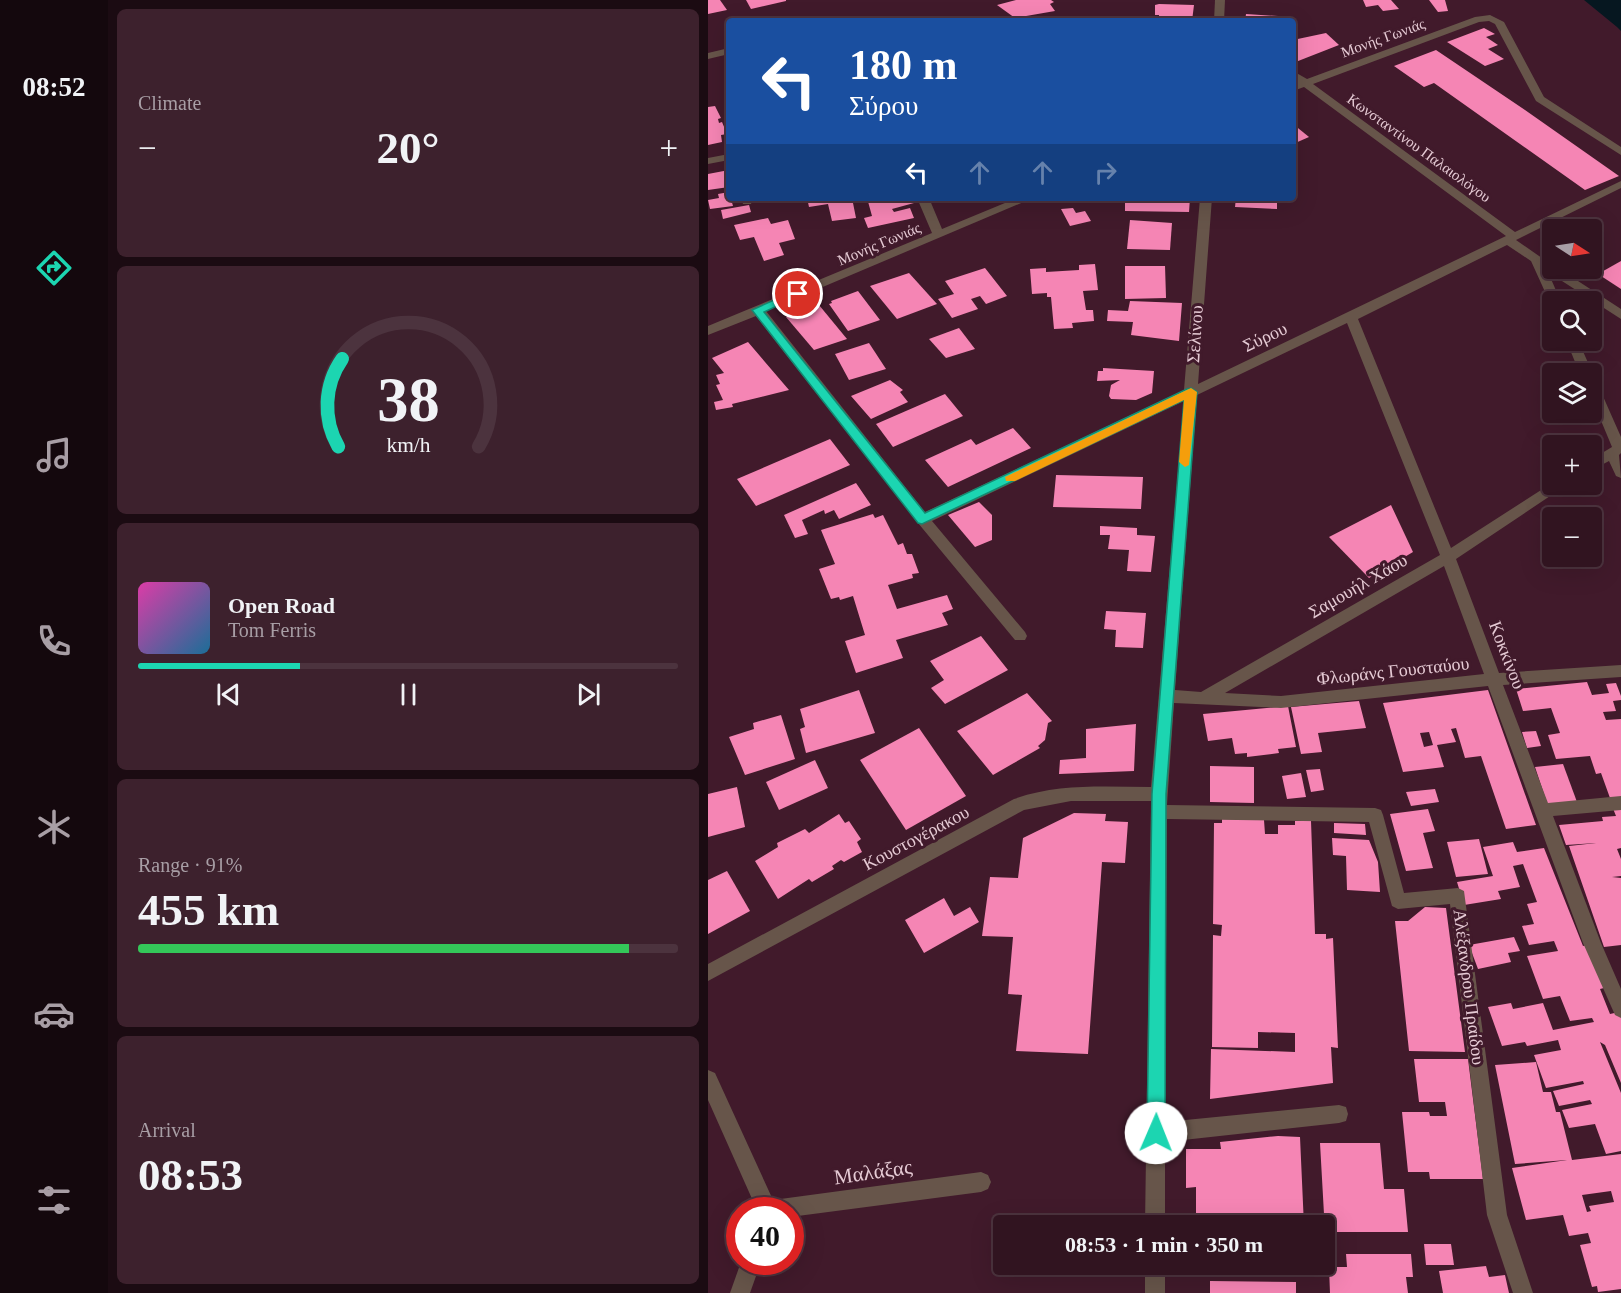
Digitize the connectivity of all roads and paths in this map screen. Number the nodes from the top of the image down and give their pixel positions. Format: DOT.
graph roads {
  1 [pos="1220,0"];
  2 [pos="1219,18"];
  3 [pos="726,52"];
  4 [pos="708,56"];
  5 [pos="1296,76"];
  6 [pos="1306,83"];
  7 [pos="1296,87"];
  8 [pos="1621,152"];
  9 [pos="726,158"];
  10 [pos="708,161"];
  11 [pos="1621,184"];
  12 [pos="924,201"];
  13 [pos="1020,201"];
  14 [pos="1206,201"];
  15 [pos="939,235"];
  16 [pos="1511,238"];
  17 [pos="1536,259"];
  18 [pos="1550,291"];
  19 [pos="758,310"];
  20 [pos="1621,315"];
  21 [pos="1351,317"];
  22 [pos="708,331"];
  23 [pos="1191,392"];
  24 [pos="1602,411"];
  25 [pos="1617,449"];
  26 [pos="1602,459"];
  27 [pos="1621,473"];
  28 [pos="1544,495"];
  29 [pos="922,519"];
  30 [pos="1448,557"];
  31 [pos="1020,636"];
  32 [pos="1621,671"];
  33 [pos="1495,679"];
  34 [pos="1167,696"];
  35 [pos="1205,697"];
  36 [pos="1159,803"];
  37 [pos="1621,803"];
  38 [pos="1543,810"];
  39 [pos="708,973"];
  40 [pos="1621,1009"];
  41 [pos="708,1079"];
  42 [pos="1339,1114"];
  43 [pos="1156,1133"];
  44 [pos="981,1182"];
  45 [pos="761,1197"];
  46 [pos="804,1206"];
  47 [pos="1155,1215"];
  48 [pos="746,1275"];
  49 [pos="1155,1275"];
  50 [pos="740,1293"];
  51 [pos="1155,1293"];
  52 [pos="1523,1293"];
  1 -- 2 [label="street"];
  3 -- 4 [label="street"];
  5 -- 6 [label="street, Κωνσταντίνου Παλαιολόγου"];
  6 -- 7 [label="street, Μονής Γωνιάς"];
  6 -- 8 [label="street, Μονής Γωνιάς"];
  6 -- 16 [label="street, Κωνσταντίνου Παλαιολόγου"];
  9 -- 10 [label="street"];
  11 -- 16 [label="street, Σύρου"];
  12 -- 15 [label="street"];
  13 -- 15 [label="street, Μονής Γωνιάς"];
  14 -- 23 [label="street, Σελίνου"];
  15 -- 19 [label="street, Μονής Γωνιάς"];
  16 -- 17 [label="street, Κωνσταντίνου Παλαιολόγου"];
  16 -- 21 [label="street, Σύρου"];
  17 -- 18 [label="street"];
  17 -- 20 [label="street, Κωνσταντίνου Παλαιολόγου"];
  19 -- 22 [label="street, Μονής Γωνιάς"];
  19 -- 29 [label="street"];
  21 -- 23 [label="street, Σύρου"];
  21 -- 30 [label="street, Κοκκίνου"];
  23 -- 29 [label="street, Σύρου"];
  23 -- 34 [label="street, Σελίνου"];
  24 -- 25 [label="street"];
  25 -- 26 [label="street"];
  25 -- 27 [label="street"];
  28 -- 30 [label="street, Σαμουήλ Χάου"];
  29 -- 31 [label="street"];
  30 -- 33 [label="street, Κοκκίνου"];
  30 -- 35 [label="street, Σαμουήλ Χάου"];
  32 -- 33 [label="street, Φλωράνς Γουσταύου"];
  33 -- 35 [label="street, Φλωράνς Γουσταύου"];
  33 -- 38 [label="street, Κοκκίνου"];
  34 -- 35 [label="street"];
  34 -- 36 [label="street, Σελίνου"];
  36 -- 39 [label="street, Κουστογέρακου"];
  36 -- 43 [label="street, Σελίνου"];
  36 -- 52 [label="street, Αλέξανδρου Πραίδου"];
  37 -- 38 [label="street"];
  38 -- 40 [label="street, Κοκκίνου"];
  41 -- 45 [label="street"];
  42 -- 43 [label="street"];
  43 -- 47 [label="street, Σελίνου"];
  44 -- 46 [label="street, Μαλάξας"];
  48 -- 50 [label="street"];
  49 -- 51 [label="street"];
}
